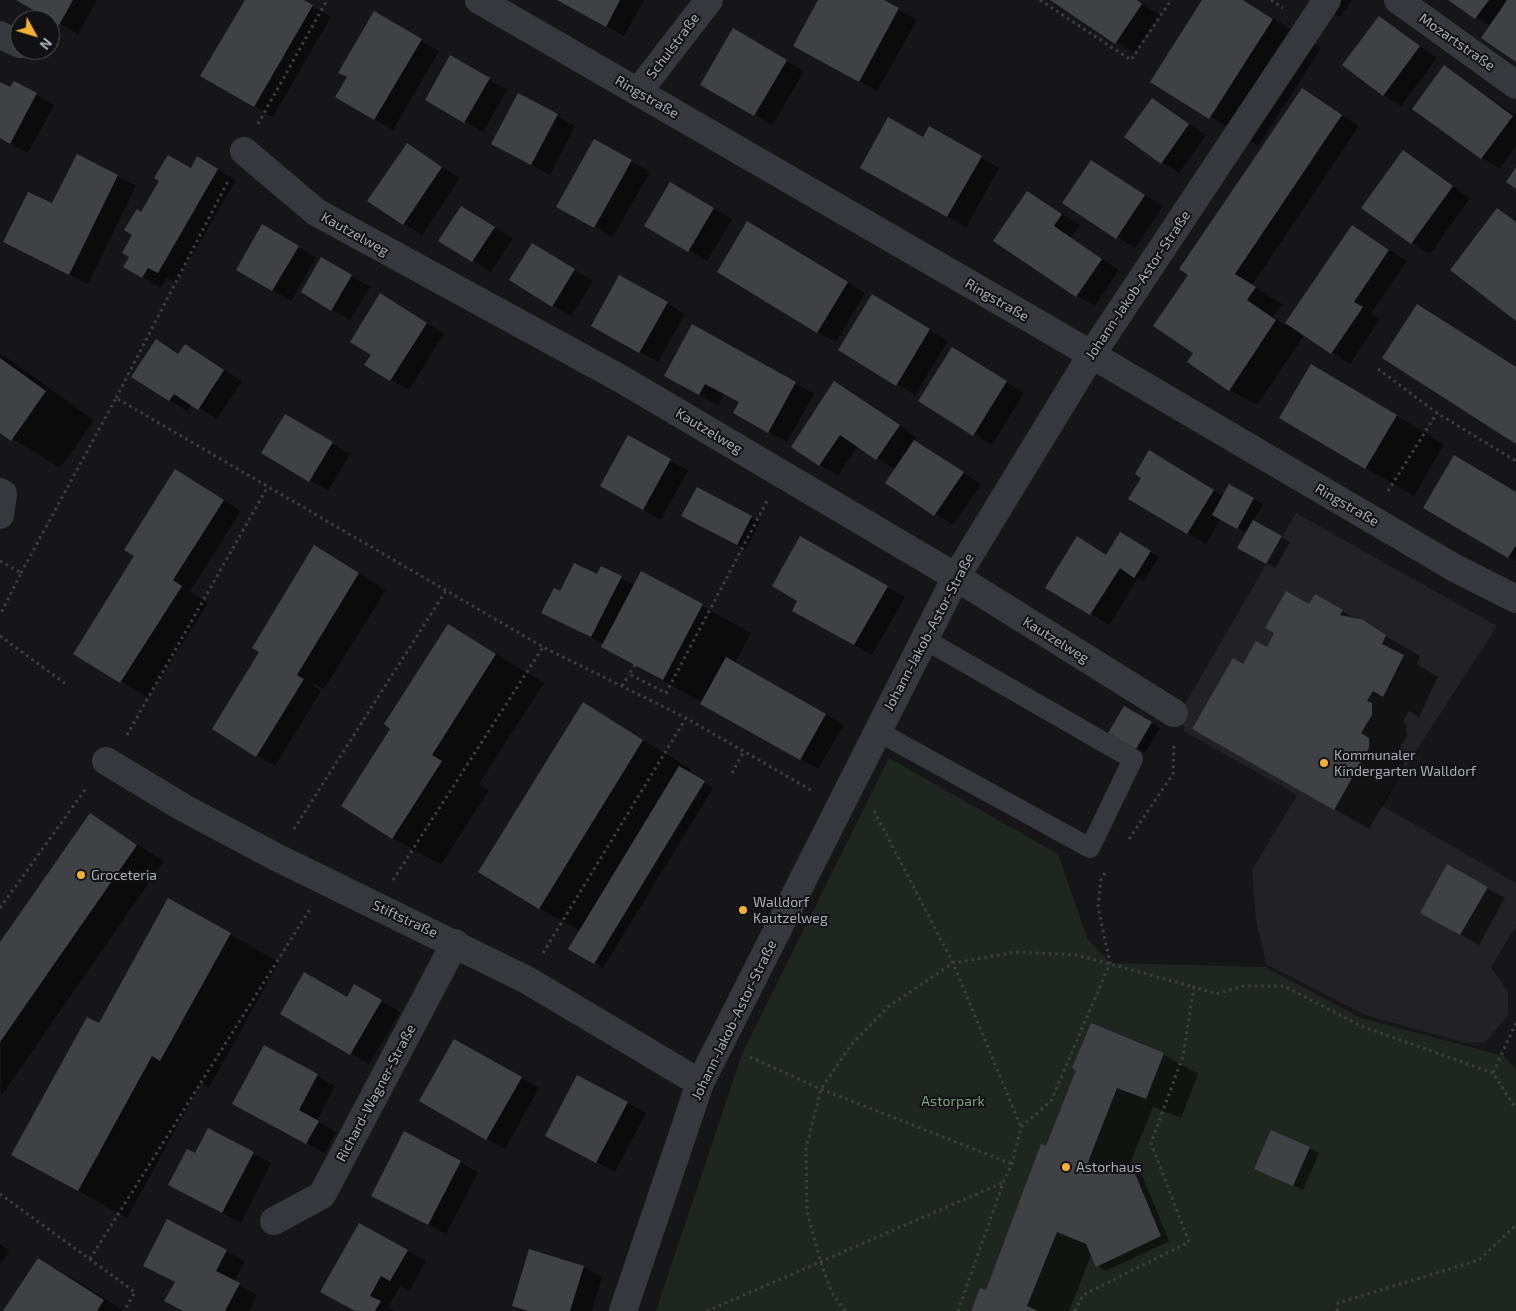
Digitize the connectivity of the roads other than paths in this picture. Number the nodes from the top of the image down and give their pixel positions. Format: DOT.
graph roads {
  1 [pos="479,0"];
  2 [pos="708,0"];
  3 [pos="1327,0"];
  4 [pos="1398,0"];
  5 [pos="1516,84"];
  6 [pos="638,92"];
  7 [pos="244,151"];
  8 [pos="1092,354"];
  9 [pos="0,492"];
  10 [pos="0,515"];
  11 [pos="956,578"];
  12 [pos="1516,599"];
  13 [pos="924,639"];
  14 [pos="1174,713"];
  15 [pos="877,731"];
  16 [pos="106,761"];
  17 [pos="455,943"];
  18 [pos="700,1083"];
  19 [pos="274,1221"];
  20 [pos="623,1311"];
  1 -- 6 [label="street, Ringstraße"];
  2 -- 6 [label="street, Schulstraße"];
  3 -- 8 [label="street, Johann-Jakob-Astor-Straße"];
  4 -- 5 [label="street, Mozartstraße"];
  6 -- 8 [label="street, Ringstraße"];
  7 -- 11 [label="street, Kautzelweg"];
  8 -- 11 [label="street, Johann-Jakob-Astor-Straße"];
  8 -- 12 [label="street, Ringstraße"];
  9 -- 10 [label="street"];
  11 -- 13 [label="street, Johann-Jakob-Astor-Straße"];
  11 -- 14 [label="street, Kautzelweg"];
  13 -- 15 [label="street, Johann-Jakob-Astor-Straße"];
  13 -- 15 [label="lane"];
  15 -- 18 [label="street, Johann-Jakob-Astor-Straße"];
  16 -- 17 [label="street, Stiftstraße"];
  17 -- 18 [label="street, Stiftstraße"];
  17 -- 19 [label="street, Richard-Wagner-Straße"];
  18 -- 20 [label="street, Johann-Jakob-Astor-Straße"];
}
